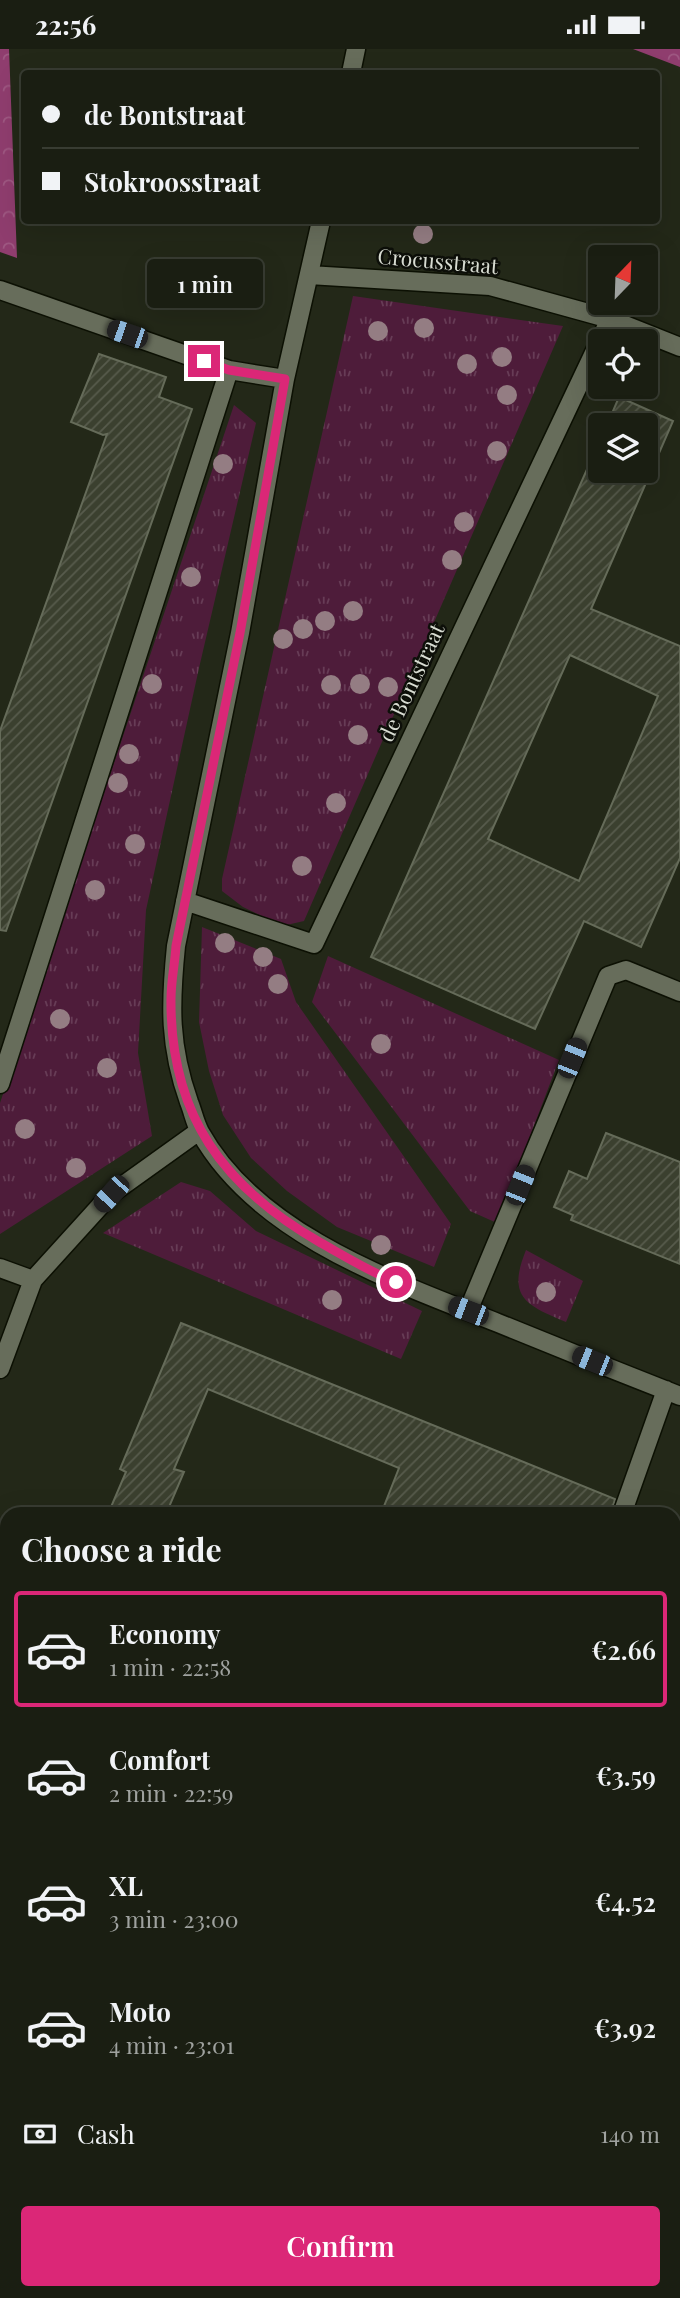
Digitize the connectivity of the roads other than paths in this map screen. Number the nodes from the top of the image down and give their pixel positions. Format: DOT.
graph roads {
  1 [pos="356,49"];
  2 [pos="352,70"];
  3 [pos="320,224"];
  4 [pos="309,275"];
  5 [pos="0,290"];
  6 [pos="610,319"];
  7 [pos="680,347"];
  8 [pos="229,370"];
  9 [pos="285,379"];
  10 [pos="185,901"];
  11 [pos="680,992"];
  12 [pos="0,1084"];
  13 [pos="199,1131"];
  14 [pos="0,1268"];
  15 [pos="33,1280"];
  16 [pos="468,1311"];
  17 [pos="0,1369"];
  18 [pos="673,1393"];
  19 [pos="625,1507"];
  1 -- 2 [label="street"];
  3 -- 4 [label="street"];
  4 -- 6 [label="street, Crocusstraat"];
  4 -- 9 [label="street"];
  5 -- 8 [label="street"];
  6 -- 7 [label="street, Crocusstraat"];
  6 -- 10 [label="street, de Bontstraat"];
  8 -- 9 [label="street"];
  8 -- 12 [label="street"];
  9 -- 10 [label="street"];
  10 -- 13 [label="street"];
  11 -- 16 [label="street"];
  13 -- 15 [label="street"];
  13 -- 16 [label="street"];
  14 -- 15 [label="street"];
  15 -- 17 [label="street"];
  16 -- 18 [label="street"];
  18 -- 19 [label="street"];
}
